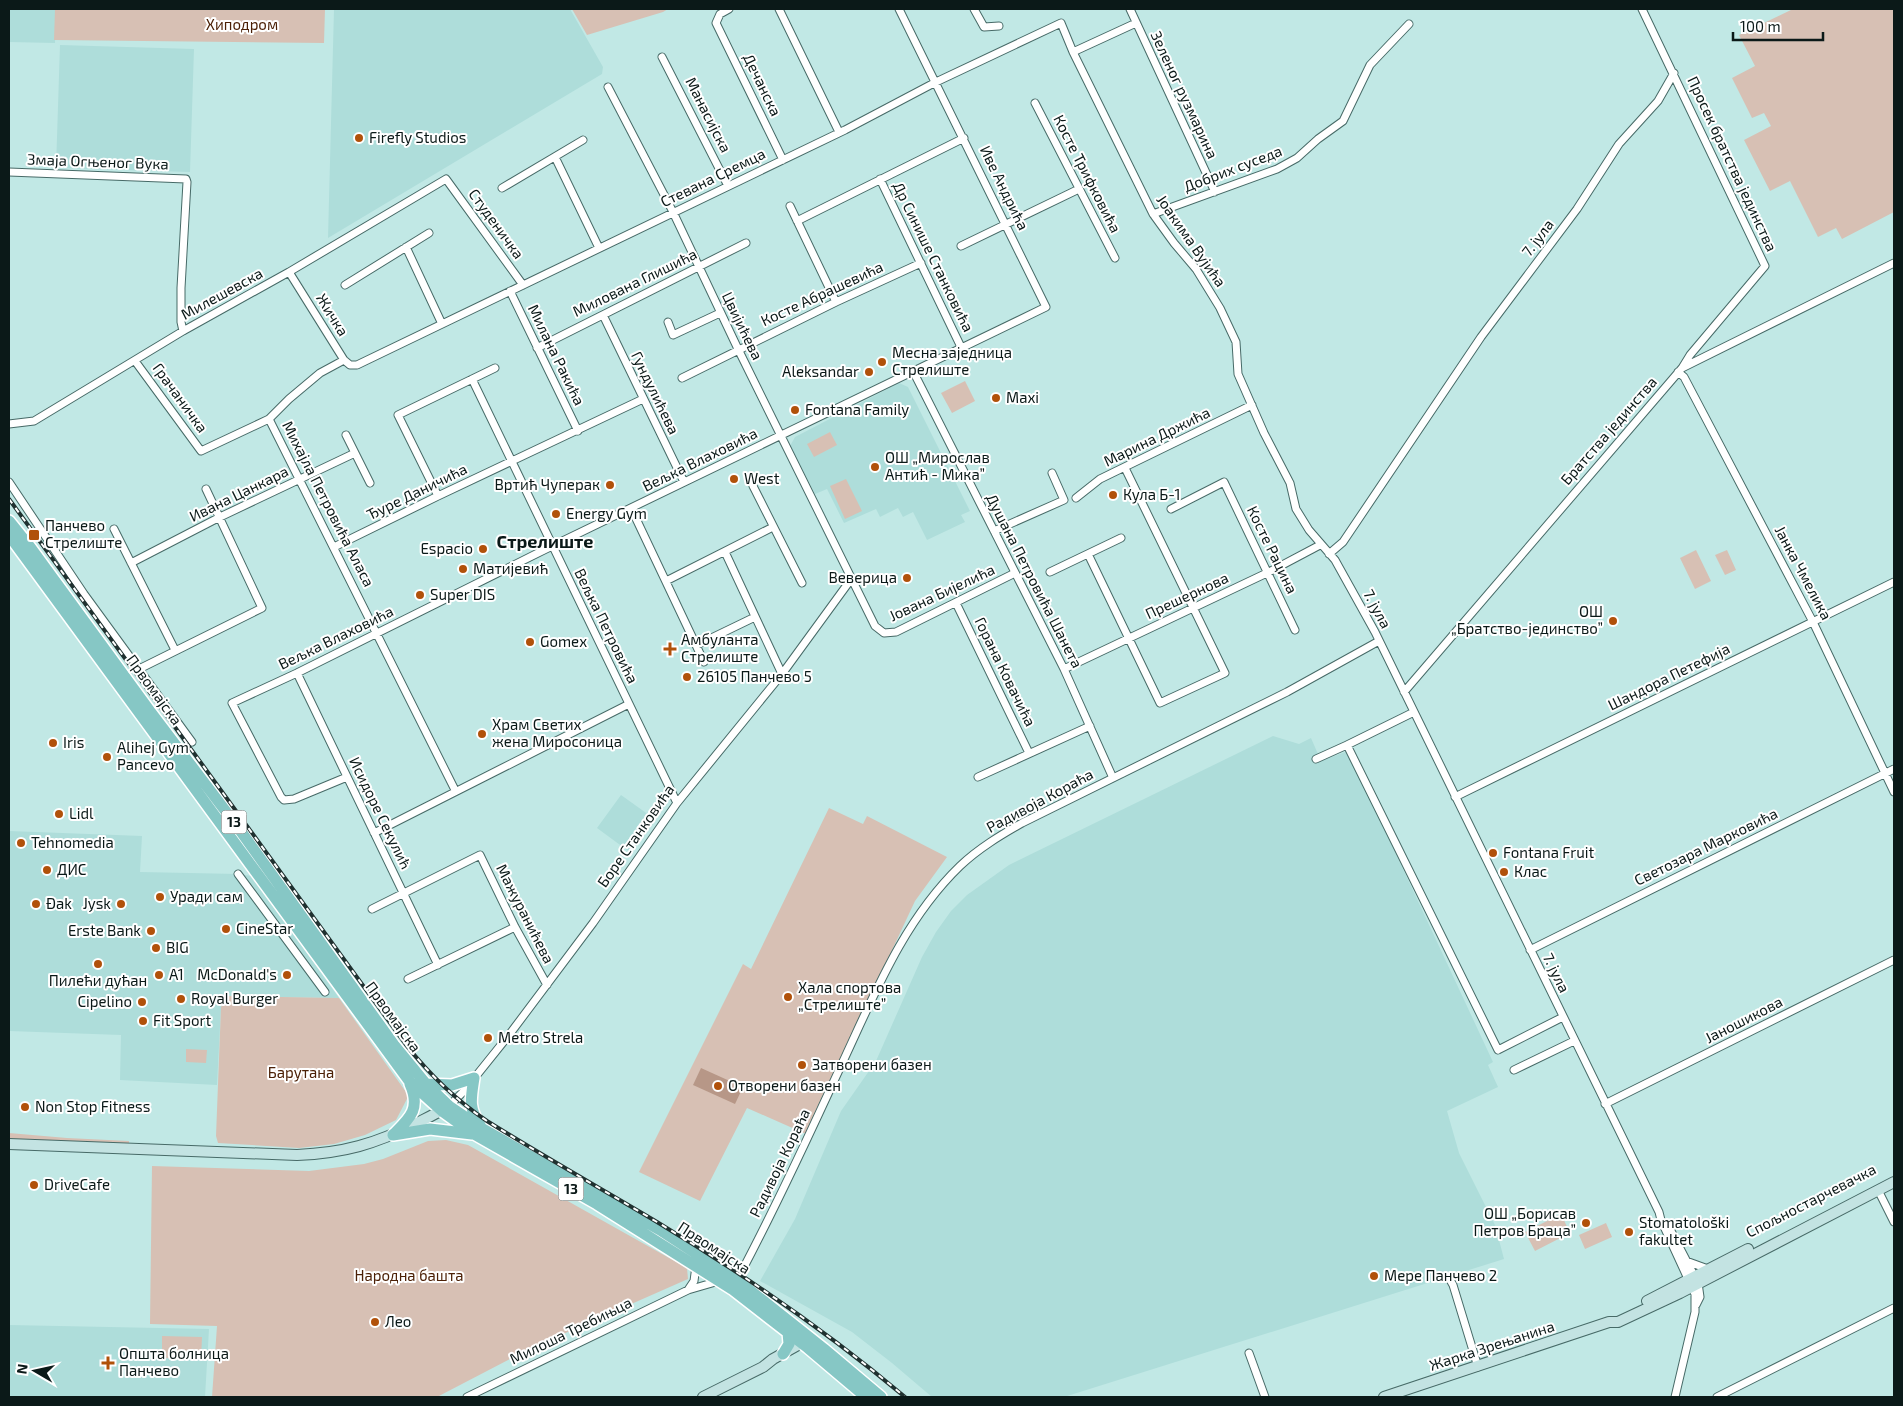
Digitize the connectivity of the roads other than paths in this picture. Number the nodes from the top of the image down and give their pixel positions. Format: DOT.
graph roads {
  1 [pos="729,9"];
  2 [pos="779,9"];
  3 [pos="899,9"];
  4 [pos="974,9"];
  5 [pos="1130,9"];
  6 [pos="1642,9"];
  7 [pos="1061,23"];
  8 [pos="1136,23"];
  9 [pos="1410,24"];
  10 [pos="999,26"];
  11 [pos="1074,52"];
  12 [pos="662,57"];
  13 [pos="1674,73"];
  14 [pos="936,82"];
  15 [pos="608,86"];
  16 [pos="1035,103"];
  17 [pos="839,132"];
  18 [pos="964,138"];
  19 [pos="583,140"];
  20 [pos="555,157"];
  21 [pos="783,160"];
  22 [pos="9,172"];
  23 [pos="446,179"];
  24 [pos="880,179"];
  25 [pos="728,186"];
  26 [pos="502,188"];
  27 [pos="1079,189"];
  28 [pos="1215,192"];
  29 [pos="790,206"];
  30 [pos="673,212"];
  31 [pos="1153,214"];
  32 [pos="797,220"];
  33 [pos="1006,223"];
  34 [pos="429,233"];
  35 [pos="746,244"];
  36 [pos="961,246"];
  37 [pos="406,247"];
  38 [pos="600,248"];
  39 [pos="1114,258"];
  40 [pos="921,263"];
  41 [pos="1894,263"];
  42 [pos="698,267"];
  43 [pos="289,272"];
  44 [pos="345,285"];
  45 [pos="523,285"];
  46 [pos="510,291"];
  47 [pos="836,302"];
  48 [pos="1046,307"];
  49 [pos="720,313"];
  50 [pos="603,315"];
  51 [pos="668,322"];
  52 [pos="442,324"];
  53 [pos="183,331"];
  54 [pos="961,347"];
  55 [pos="537,348"];
  56 [pos="738,349"];
  57 [pos="344,360"];
  58 [pos="135,361"];
  59 [pos="357,365"];
  60 [pos="495,368"];
  61 [pos="1680,370"];
  62 [pos="913,372"];
  63 [pos="682,378"];
  64 [pos="472,379"];
  65 [pos="643,399"];
  66 [pos="1252,405"];
  67 [pos="269,419"];
  68 [pos="9,424"];
  69 [pos="578,431"];
  70 [pos="346,435"];
  71 [pos="782,436"];
  72 [pos="355,453"];
  73 [pos="512,462"];
  74 [pos="1125,468"];
  75 [pos="1052,473"];
  76 [pos="301,480"];
  77 [pos="9,482"];
  78 [pos="684,482"];
  79 [pos="370,483"];
  80 [pos="753,486"];
  81 [pos="206,488"];
  82 [pos="438,496"];
  83 [pos="1076,498"];
  84 [pos="632,508"];
  85 [pos="1171,509"];
  86 [pos="220,517"];
  87 [pos="9,521"];
  88 [pos="773,527"];
  89 [pos="114,529"];
  90 [pos="994,531"];
  91 [pos="9,535"];
  92 [pos="1121,538"];
  93 [pos="1320,545"];
  94 [pos="552,546"];
  95 [pos="334,547"];
  96 [pos="725,552"];
  97 [pos="1088,554"];
  98 [pos="1329,554"];
  99 [pos="132,563"];
  100 [pos="1050,572"];
  101 [pos="1269,572"];
  102 [pos="1015,573"];
  103 [pos="852,578"];
  104 [pos="666,581"];
  105 [pos="1894,582"];
  106 [pos="802,583"];
  107 [pos="956,603"];
  108 [pos="1193,608"];
  109 [pos="755,617"];
  110 [pos="1813,622"];
  111 [pos="1295,630"];
  112 [pos="377,633"];
  113 [pos="1129,638"];
  114 [pos="1379,642"];
  115 [pos="697,645"];
  116 [pos="174,650"];
  117 [pos="704,662"];
  118 [pos="139,669"];
  119 [pos="1064,669"];
  120 [pos="297,673"];
  121 [pos="782,674"];
  122 [pos="1404,692"];
  123 [pos="628,704"];
  124 [pos="1414,712"];
  125 [pos="1090,726"];
  126 [pos="192,742"];
  127 [pos="1347,745"];
  128 [pos="1029,753"];
  129 [pos="1316,758"];
  130 [pos="1894,769"];
  131 [pos="1885,774"];
  132 [pos="347,777"];
  133 [pos="978,778"];
  134 [pos="1113,778"];
  135 [pos="454,790"];
  136 [pos="1894,792"];
  137 [pos="1455,797"];
  138 [pos="677,803"];
  139 [pos="374,833"];
  140 [pos="238,874"];
  141 [pos="404,893"];
  142 [pos="372,909"];
  143 [pos="515,927"];
  144 [pos="1530,950"];
  145 [pos="1894,960"];
  146 [pos="438,965"];
  147 [pos="408,979"];
  148 [pos="547,985"];
  149 [pos="325,992"];
  150 [pos="1563,1017"];
  151 [pos="1574,1041"];
  152 [pos="1514,1070"];
  153 [pos="474,1078"];
  154 [pos="410,1082"];
  155 [pos="426,1084"];
  156 [pos="1605,1104"];
  157 [pos="445,1108"];
  158 [pos="478,1132"];
  159 [pos="393,1135"];
  160 [pos="9,1144"];
  161 [pos="1894,1176"];
  162 [pos="1894,1182"];
  163 [pos="1878,1190"];
  164 [pos="1659,1212"];
  165 [pos="1894,1222"];
  166 [pos="1686,1261"];
  167 [pos="696,1266"];
  168 [pos="1708,1269"];
  169 [pos="1449,1278"];
  170 [pos="720,1281"];
  171 [pos="1693,1282"];
  172 [pos="734,1284"];
  173 [pos="688,1290"];
  174 [pos="1681,1292"];
  175 [pos="1696,1302"];
  176 [pos="1894,1308"];
  177 [pos="1609,1322"];
  178 [pos="788,1332"];
  179 [pos="809,1343"];
  180 [pos="1249,1352"];
  181 [pos="783,1354"];
  182 [pos="763,1367"];
  183 [pos="1478,1367"];
  184 [pos="467,1397"];
  185 [pos="703,1397"];
  186 [pos="865,1397"];
  187 [pos="881,1397"];
  188 [pos="1265,1397"];
  189 [pos="1384,1397"];
  190 [pos="1675,1397"];
  191 [pos="1717,1397"];
  1 -- 21 [label="street, Дечанска"];
  2 -- 17 [label="street"];
  3 -- 14 [label="street, Иве Андрића"];
  4 -- 10 [label="street"];
  5 -- 8 [label="street, Зеленог рузмарина"];
  6 -- 13 [label="street, Просек братства јединства"];
  7 -- 11 [label="street, Јоакима Вујића"];
  7 -- 14 [label="street, Стевана Сремца"];
  8 -- 11 [label="street"];
  8 -- 28 [label="street, Зеленог рузмарина"];
  9 -- 28 [label="street, Добрих суседа"];
  11 -- 31 [label="street, Јоакима Вујића"];
  12 -- 25 [label="street, Манасијска"];
  13 -- 61 [label="street, Просек братства јединства"];
  13 -- 98 [label="street, 7. јула"];
  14 -- 17 [label="street, Стевана Сремца"];
  14 -- 18 [label="street, Иве Андрића"];
  15 -- 30 [label="street, Цвијићева"];
  16 -- 27 [label="street, Косте Трифковића"];
  17 -- 21 [label="street, Стевана Сремца"];
  18 -- 24 [label="street"];
  18 -- 33 [label="street, Иве Андрића"];
  19 -- 20 [label="street"];
  20 -- 26 [label="street"];
  20 -- 38 [label="street"];
  21 -- 25 [label="street, Стевана Сремца"];
  22 -- 53 [label="street, Змаја Огњеног Вука"];
  23 -- 43 [label="street, Милешевска"];
  23 -- 45 [label="street, Студеничка"];
  24 -- 32 [label="street"];
  24 -- 40 [label="street, Др Синише Станковића"];
  25 -- 30 [label="street, Стевана Сремца"];
  27 -- 33 [label="street"];
  27 -- 39 [label="street, Косте Трифковића"];
  28 -- 31 [label="street, Добрих суседа"];
  29 -- 32 [label="street"];
  30 -- 38 [label="street, Стевана Сремца"];
  30 -- 42 [label="street, Цвијићева"];
  31 -- 66 [label="street, Јоакима Вујића"];
  32 -- 47 [label="street"];
  33 -- 36 [label="street"];
  33 -- 48 [label="street, Иве Андрића"];
  34 -- 37 [label="street"];
  35 -- 42 [label="street, Милована Глишића"];
  37 -- 44 [label="street"];
  37 -- 52 [label="street"];
  38 -- 45 [label="street, Стевана Сремца"];
  40 -- 47 [label="street, Косте Абрашевића"];
  40 -- 54 [label="street, Др Синише Станковића"];
  41 -- 61 [label="street, Братства јединства"];
  42 -- 49 [label="street, Цвијићева"];
  42 -- 50 [label="street, Милована Глишића"];
  43 -- 53 [label="street, Милешевска"];
  43 -- 57 [label="street, Жичка"];
  45 -- 46 [label="street, Стевана Сремца"];
  46 -- 52 [label="street, Стевана Сремца"];
  46 -- 55 [label="street, Милана Ракића"];
  47 -- 56 [label="street, Косте Абрашевића"];
  48 -- 54 [label="street, Вељка Влаховића"];
  49 -- 51 [label="street"];
  49 -- 56 [label="street, Цвијићева"];
  50 -- 55 [label="street, Милована Глишића"];
  50 -- 65 [label="street, Гундулићева"];
  52 -- 59 [label="street, Стевана Сремца"];
  53 -- 58 [label="street, Милешевска"];
  54 -- 62 [label="street, Вељка Влаховића"];
  55 -- 69 [label="street, Милана Ракића"];
  56 -- 63 [label="street, Косте Абрашевића"];
  56 -- 71 [label="street, Цвијићева"];
  57 -- 59 [label="street, Жичка"];
  57 -- 67 [label="street"];
  58 -- 67 [label="street, Грачаничка"];
  58 -- 68 [label="street, Милешевска"];
  60 -- 64 [label="street"];
  61 -- 110 [label="street, Јанка Чмелика"];
  61 -- 122 [label="street, Братства јединства"];
  62 -- 71 [label="street, Вељка Влаховића"];
  62 -- 90 [label="street, Душана Петровића Шанета"];
  64 -- 73 [label="street, Вељка Петровића"];
  64 -- 82 [label="street"];
  65 -- 69 [label="street, Ђуре Даничића"];
  65 -- 78 [label="street, Гундулићева"];
  66 -- 74 [label="street, Марина Држића"];
  66 -- 93 [label="street, Јоакима Вујића"];
  67 -- 76 [label="street, Михајла Петровића Аласа"];
  69 -- 73 [label="street, Ђуре Даничића"];
  70 -- 72 [label="street"];
  71 -- 78 [label="street, Вељка Влаховића"];
  71 -- 103 [label="street, Цвијићева"];
  72 -- 76 [label="street, Ивана Цанкара"];
  72 -- 79 [label="street"];
  73 -- 82 [label="street, Ђуре Даничића"];
  73 -- 94 [label="street, Вељка Петровића"];
  74 -- 83 [label="street, Марина Држића"];
  74 -- 108 [label="street"];
  75 -- 90 [label="street"];
  76 -- 86 [label="street, Ивана Цанкара"];
  76 -- 95 [label="street, Михајла Петровића Аласа"];
  77 -- 118 [label="street"];
  78 -- 84 [label="street, Вељка Влаховића"];
  80 -- 88 [label="street"];
  81 -- 86 [label="street"];
  82 -- 95 [label="street, Ђуре Даничића"];
  84 -- 94 [label="street, Вељка Влаховића"];
  84 -- 104 [label="street"];
  85 -- 101 [label="street, Косте Рацина"];
  86 -- 99 [label="street, Ивана Цанкара"];
  86 -- 116 [label="street"];
  87 -- 155 [label="main road, Првомајска / 13"];
  88 -- 96 [label="street"];
  88 -- 106 [label="street"];
  89 -- 99 [label="street"];
  90 -- 102 [label="street, Душана Петровића Шанета"];
  91 -- 154 [label="main road, Првомајска / 13"];
  92 -- 97 [label="street"];
  93 -- 98 [label="street, Јоакима Вујића"];
  93 -- 101 [label="street, Прешернова"];
  94 -- 112 [label="street, Вељка Влаховића"];
  94 -- 123 [label="street, Вељка Петровића"];
  95 -- 112 [label="street, Михајла Петровића Аласа"];
  96 -- 104 [label="street"];
  96 -- 109 [label="street"];
  97 -- 100 [label="street"];
  97 -- 113 [label="street"];
  98 -- 114 [label="street, 7. јула"];
  99 -- 116 [label="street"];
  101 -- 108 [label="street, Прешернова"];
  101 -- 111 [label="street, Косте Рацина"];
  102 -- 107 [label="street, Јована Бијелића"];
  102 -- 119 [label="street, Душана Петровића Шанета"];
  103 -- 107 [label="street, Јована Бијелића"];
  103 -- 121 [label="street, Боре Станковића"];
  104 -- 115 [label="street"];
  105 -- 110 [label="street, Шандора Петефија"];
  107 -- 128 [label="street, Горана Ковачића"];
  108 -- 113 [label="street, Прешернова"];
  108 -- 113 [label="street"];
  109 -- 115 [label="street"];
  109 -- 121 [label="street"];
  110 -- 131 [label="street, Јанка Чмелика"];
  110 -- 137 [label="street, Шандора Петефија"];
  112 -- 120 [label="street, Вељка Влаховића"];
  112 -- 135 [label="street, Михајла Петровића Аласа"];
  113 -- 119 [label="street, Прешернова"];
  114 -- 122 [label="street, 7. јула"];
  114 -- 134 [label="street, Радивоја Кораћа"];
  115 -- 117 [label="street"];
  116 -- 118 [label="street"];
  118 -- 126 [label="street"];
  119 -- 125 [label="street, Душана Петровића Шанета"];
  120 -- 132 [label="street, Исидоре Секулић"];
  120 -- 132 [label="street, Вељка Влаховића"];
  121 -- 138 [label="street, Боре Станковића"];
  122 -- 124 [label="street, 7. јула"];
  123 -- 135 [label="street"];
  123 -- 138 [label="street, Вељка Петровића"];
  124 -- 127 [label="street"];
  124 -- 137 [label="street, 7. јула"];
  125 -- 128 [label="street"];
  125 -- 134 [label="street, Душана Петровића Шанета"];
  127 -- 129 [label="street"];
  127 -- 150 [label="street"];
  128 -- 133 [label="street"];
  130 -- 131 [label="street, Светозара Марковића"];
  131 -- 136 [label="street, Јанка Чмелика"];
  131 -- 144 [label="street, Светозара Марковића"];
  132 -- 139 [label="street, Исидоре Секулић"];
  134 -- 172 [label="street, Радивоја Кораћа"];
  135 -- 139 [label="street"];
  137 -- 144 [label="street, 7. јула"];
  138 -- 148 [label="street, Боре Станковића"];
  139 -- 141 [label="street, Исидоре Секулић"];
  140 -- 149 [label="street"];
  141 -- 142 [label="street"];
  141 -- 143 [label="street, Мажуранићева"];
  141 -- 146 [label="street, Исидоре Секулић"];
  143 -- 146 [label="street"];
  143 -- 148 [label="street, Мажуранићева"];
  144 -- 150 [label="street, 7. јула"];
  145 -- 156 [label="street, Јаношикова"];
  146 -- 147 [label="street"];
  148 -- 153 [label="street, Боре Станковића"];
  150 -- 151 [label="street, 7. јула"];
  151 -- 152 [label="street"];
  151 -- 156 [label="street, 7. јула"];
  153 -- 155 [label="main road"];
  153 -- 157 [label="street, Боре Станковића"];
  153 -- 158 [label="main road"];
  154 -- 157 [label="main road, Првомајска / 13"];
  154 -- 159 [label="main road"];
  155 -- 157 [label="main road, Првомајска / 13"];
  156 -- 164 [label="street, 7. јула"];
  157 -- 158 [label="main road, Првомајска / 13"];
  157 -- 159 [label="street"];
  158 -- 159 [label="main road"];
  158 -- 167 [label="main road, Првомајска / 13"];
  158 -- 172 [label="main road, Првомајска / 13"];
  159 -- 160 [label="street"];
  161 -- 168 [label="street, Спољностарчевачка"];
  162 -- 163 [label="street, Спољностарчевачка"];
  163 -- 165 [label="street"];
  163 -- 171 [label="street, Спољностарчевачка"];
  164 -- 166 [label="street, 7. јула"];
  164 -- 171 [label="street, 7. јула"];
  166 -- 168 [label="street"];
  166 -- 171 [label="street, 7. јула"];
  167 -- 170 [label="main road, Првомајска / 13"];
  167 -- 173 [label="street"];
  168 -- 171 [label="street, Спољностарчевачка"];
  169 -- 183 [label="street"];
  170 -- 172 [label="main road, Првомајска / 13"];
  170 -- 173 [label="street, Милоша Требињца"];
  171 -- 174 [label="street, Жарка Зрењанина"];
  171 -- 175 [label="street"];
  171 -- 177 [label="street, Жарка Зрењанина"];
  172 -- 178 [label="main road, Првомајска / 13"];
  172 -- 179 [label="main road, Првомајска / 13"];
  173 -- 184 [label="street, Милоша Требињца"];
  174 -- 175 [label="street"];
  174 -- 177 [label="street, Жарка Зрењанина"];
  175 -- 190 [label="street"];
  176 -- 191 [label="street"];
  177 -- 183 [label="street, Жарка Зрењанина"];
  178 -- 179 [label="main road, Првомајска / 13"];
  178 -- 181 [label="main road"];
  179 -- 181 [label="street"];
  179 -- 182 [label="street"];
  179 -- 186 [label="main road, Првомајска / 13"];
  179 -- 187 [label="main road, Првомајска / 13"];
  180 -- 188 [label="street"];
  181 -- 182 [label="street"];
  182 -- 185 [label="street"];
  183 -- 189 [label="street, Жарка Зрењанина"];
}
